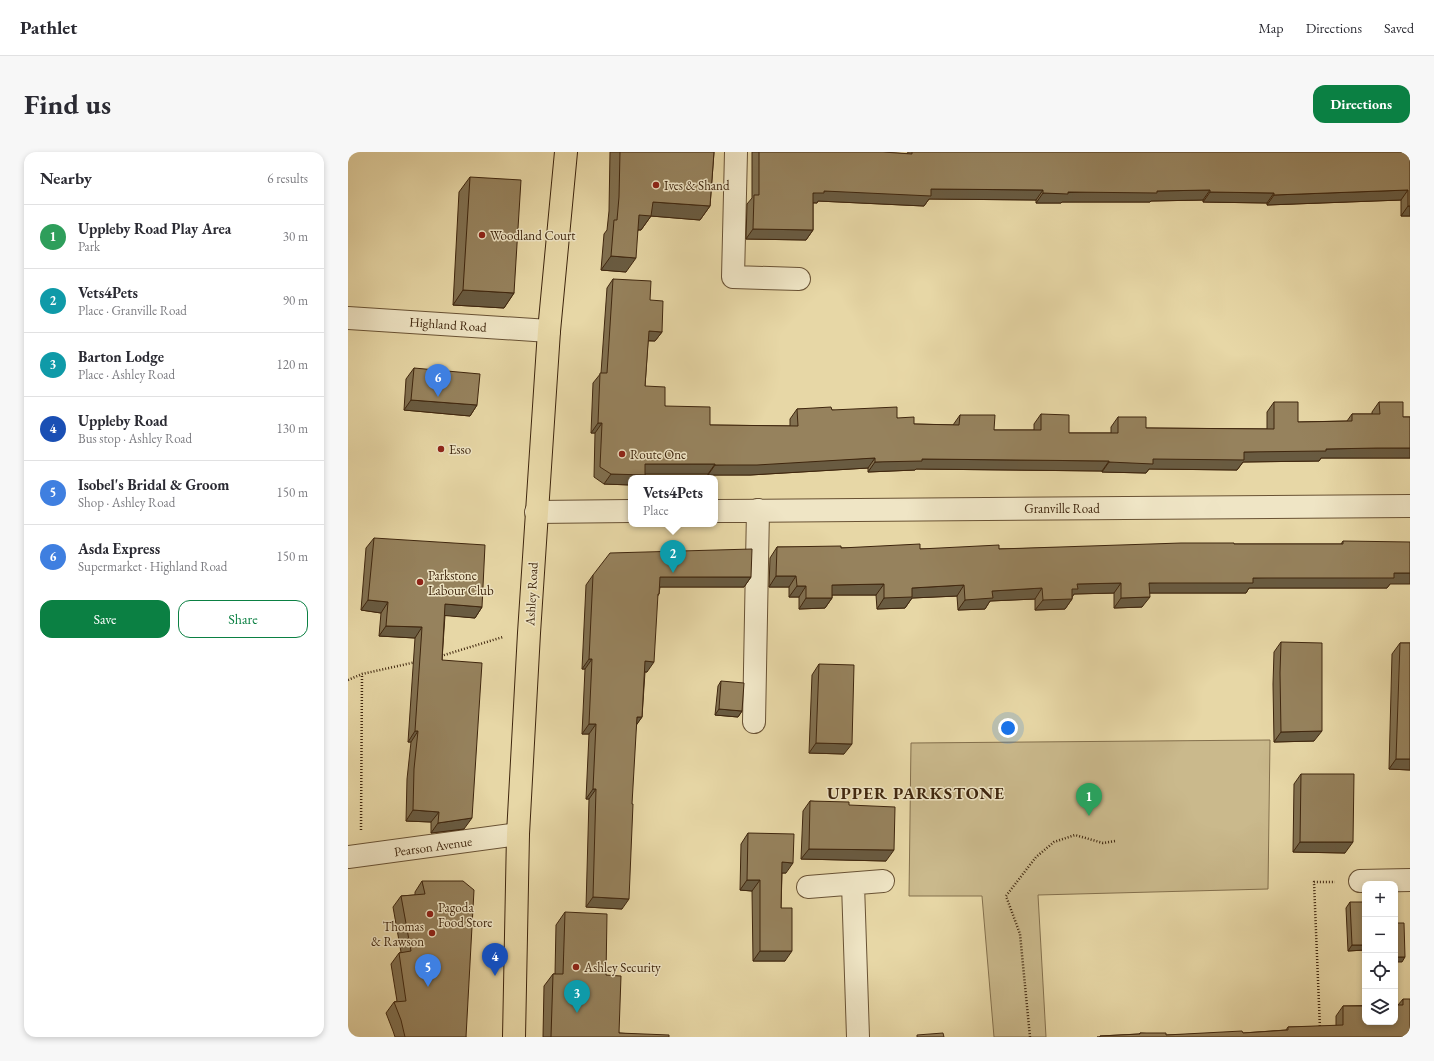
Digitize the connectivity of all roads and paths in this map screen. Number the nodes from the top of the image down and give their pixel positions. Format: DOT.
graph roads {
  1 [pos="566,152"];
  2 [pos="736,152"];
  3 [pos="799,279"];
  4 [pos="348,318"];
  5 [pos="548,331"];
  6 [pos="1410,506"];
  7 [pos="758,510"];
  8 [pos="628,511"];
  9 [pos="718,511"];
  10 [pos="536,512"];
  11 [pos="529,633"];
  12 [pos="436,657"];
  13 [pos="421,660"];
  14 [pos="362,674"];
  15 [pos="348,680"];
  16 [pos="754,722"];
  17 [pos="518,834"];
  18 [pos="1115,841"];
  19 [pos="354,856"];
  20 [pos="1410,880"];
  21 [pos="883,881"];
  22 [pos="1360,881"];
  23 [pos="853,884"];
  24 [pos="808,887"];
  25 [pos="1320,1029"];
  26 [pos="514,1037"];
  27 [pos="858,1037"];
  28 [pos="1030,1037"];
  1 -- 5 [label="main road, Ashley Road"];
  2 -- 3 [label="street"];
  4 -- 5 [label="street, Highland Road"];
  5 -- 10 [label="main road, Ashley Road"];
  6 -- 7 [label="street, Granville Road"];
  7 -- 9 [label="street, Granville Road"];
  7 -- 16 [label="street"];
  8 -- 10 [label="street"];
  10 -- 11 [label="main road, Ashley Road"];
  11 -- 12 [label="path"];
  11 -- 17 [label="main road, Ashley Road"];
  13 -- 14 [label="path"];
  14 -- 15 [label="path"];
  14 -- 19 [label="path"];
  17 -- 19 [label="street, Pearson Avenue"];
  17 -- 26 [label="main road, Ashley Road"];
  18 -- 28 [label="path"];
  20 -- 22 [label="street"];
  21 -- 23 [label="street"];
  22 -- 25 [label="path"];
  23 -- 24 [label="street"];
  23 -- 27 [label="street"];
}
